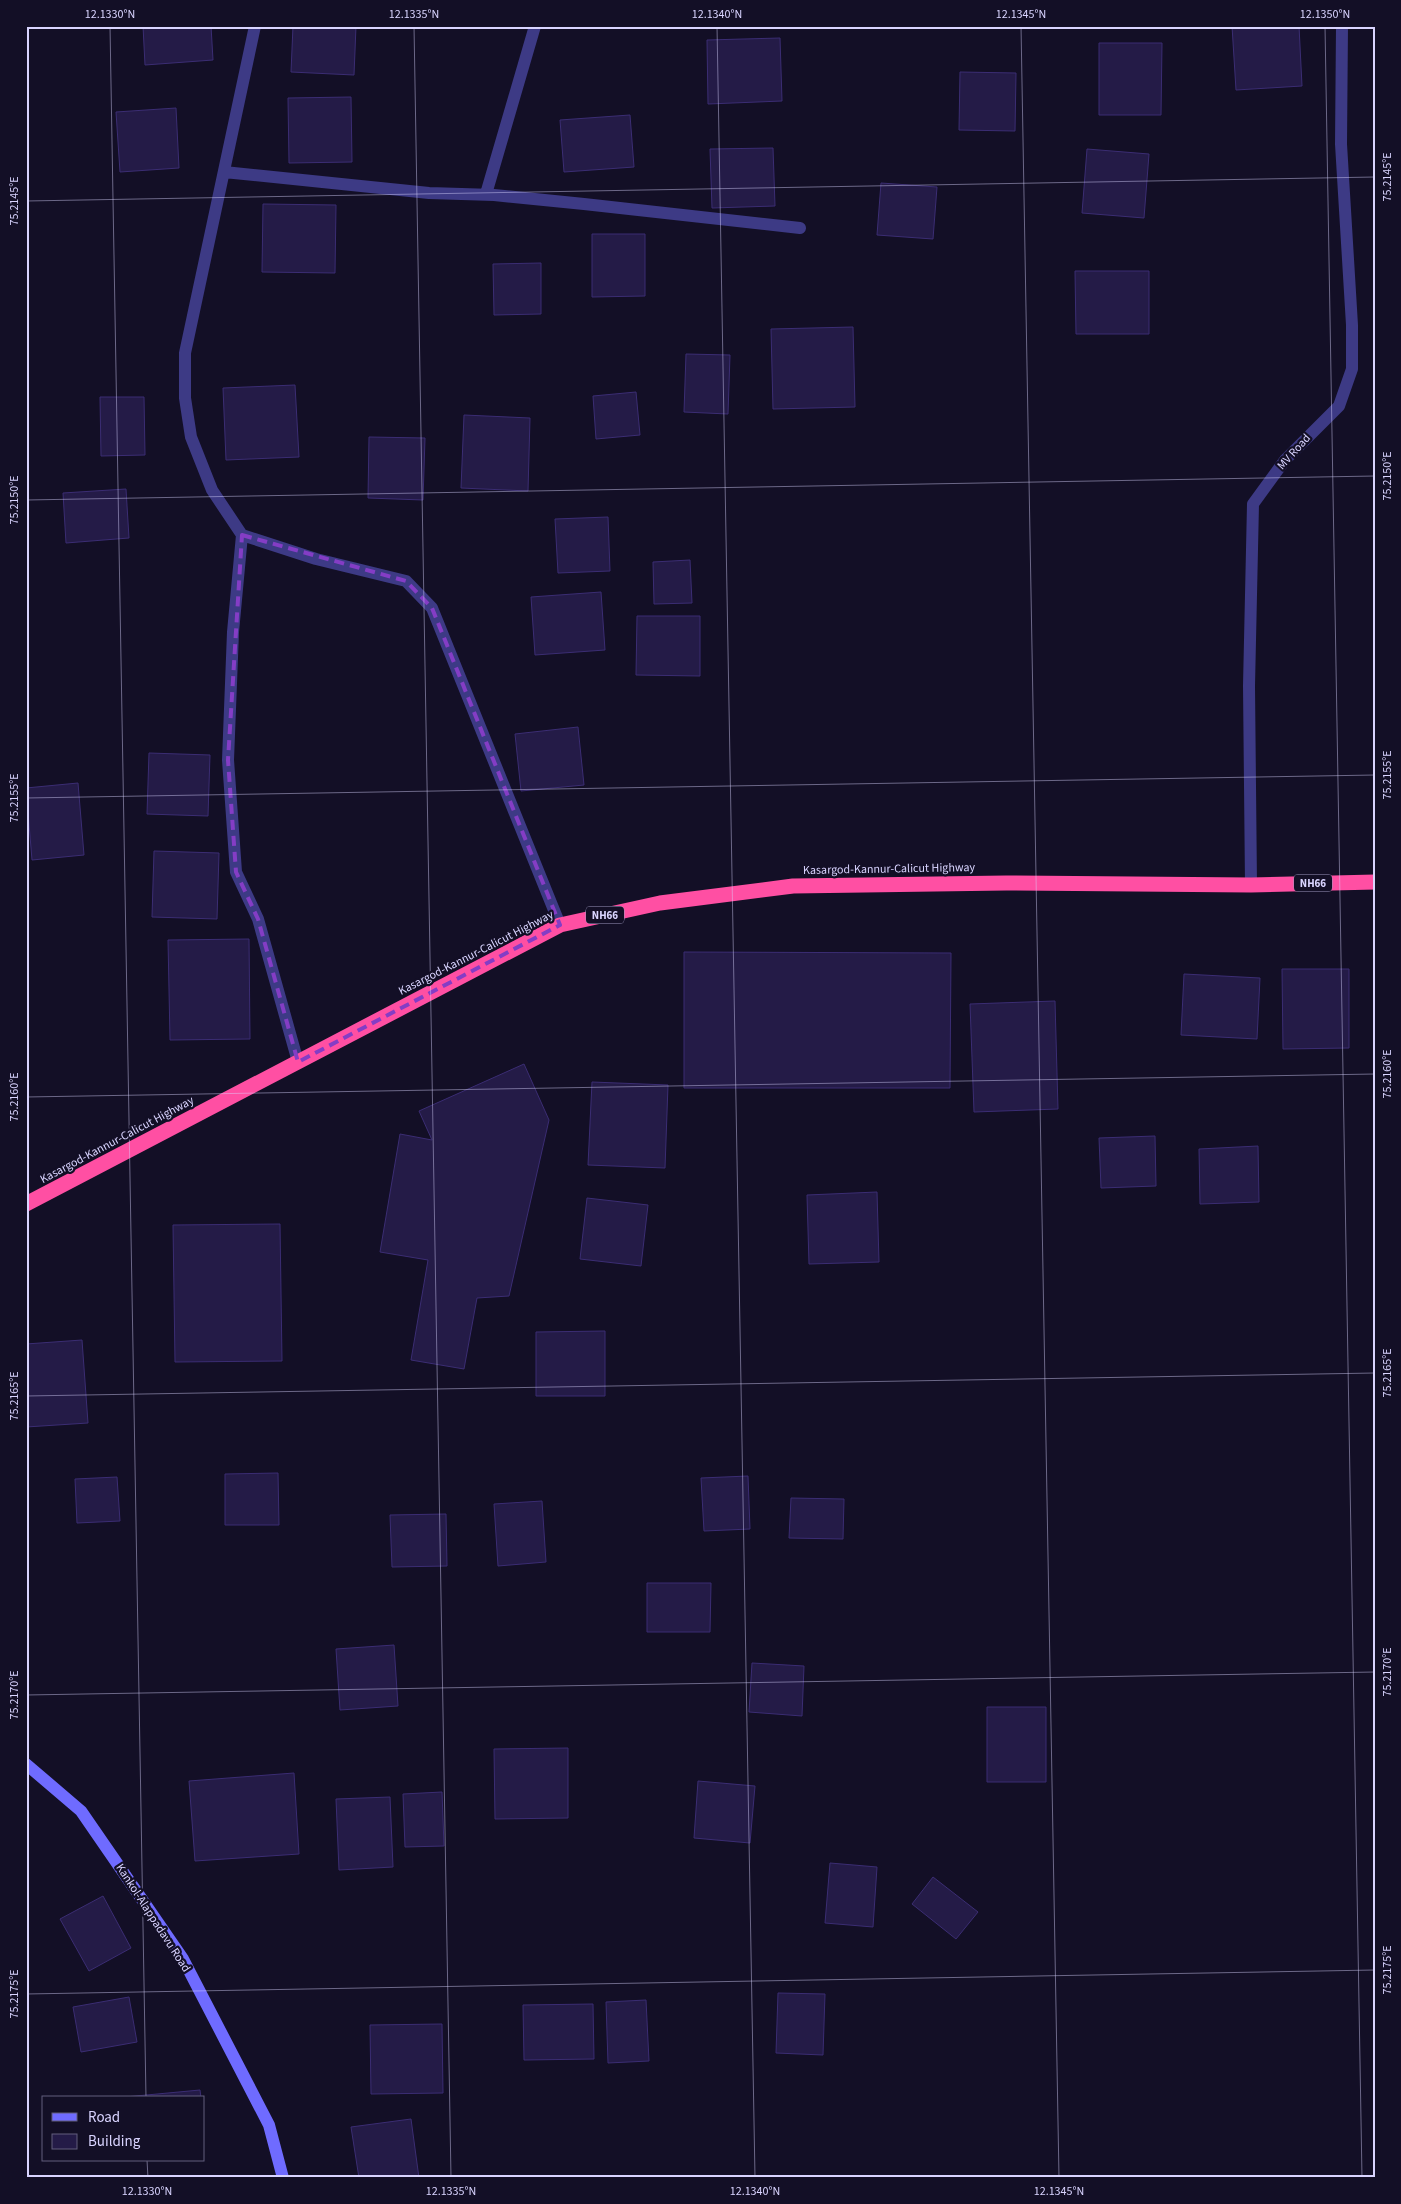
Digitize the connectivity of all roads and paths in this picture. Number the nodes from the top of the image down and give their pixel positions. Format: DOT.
graph roads {
  1 [pos="255,26"];
  2 [pos="536,26"];
  3 [pos="1342,26"];
  4 [pos="224,172"];
  5 [pos="486,194"];
  6 [pos="800,228"];
  7 [pos="242,535"];
  8 [pos="1375,882"];
  9 [pos="1251,885"];
  10 [pos="560,926"];
  11 [pos="298,1062"];
  12 [pos="26,1204"];
  13 [pos="26,1764"];
  14 [pos="282,2178"];
  1 -- 4 [label="street"];
  2 -- 5 [label="street"];
  3 -- 9 [label="street, MV Road"];
  4 -- 5 [label="street"];
  4 -- 7 [label="street"];
  5 -- 6 [label="street"];
  7 -- 10 [label="street"];
  7 -- 11 [label="street"];
  8 -- 9 [label="highway, Kasargod-Kannur-Calicut Highway / NH66"];
  9 -- 10 [label="highway, Kasargod-Kannur-Calicut Highway / NH66"];
  10 -- 11 [label="highway, Kasargod-Kannur-Calicut Highway / NH66"];
  11 -- 12 [label="highway, Kasargod-Kannur-Calicut Highway / NH66"];
  13 -- 14 [label="main road, Kankol-Alappadavu Road"];
}
